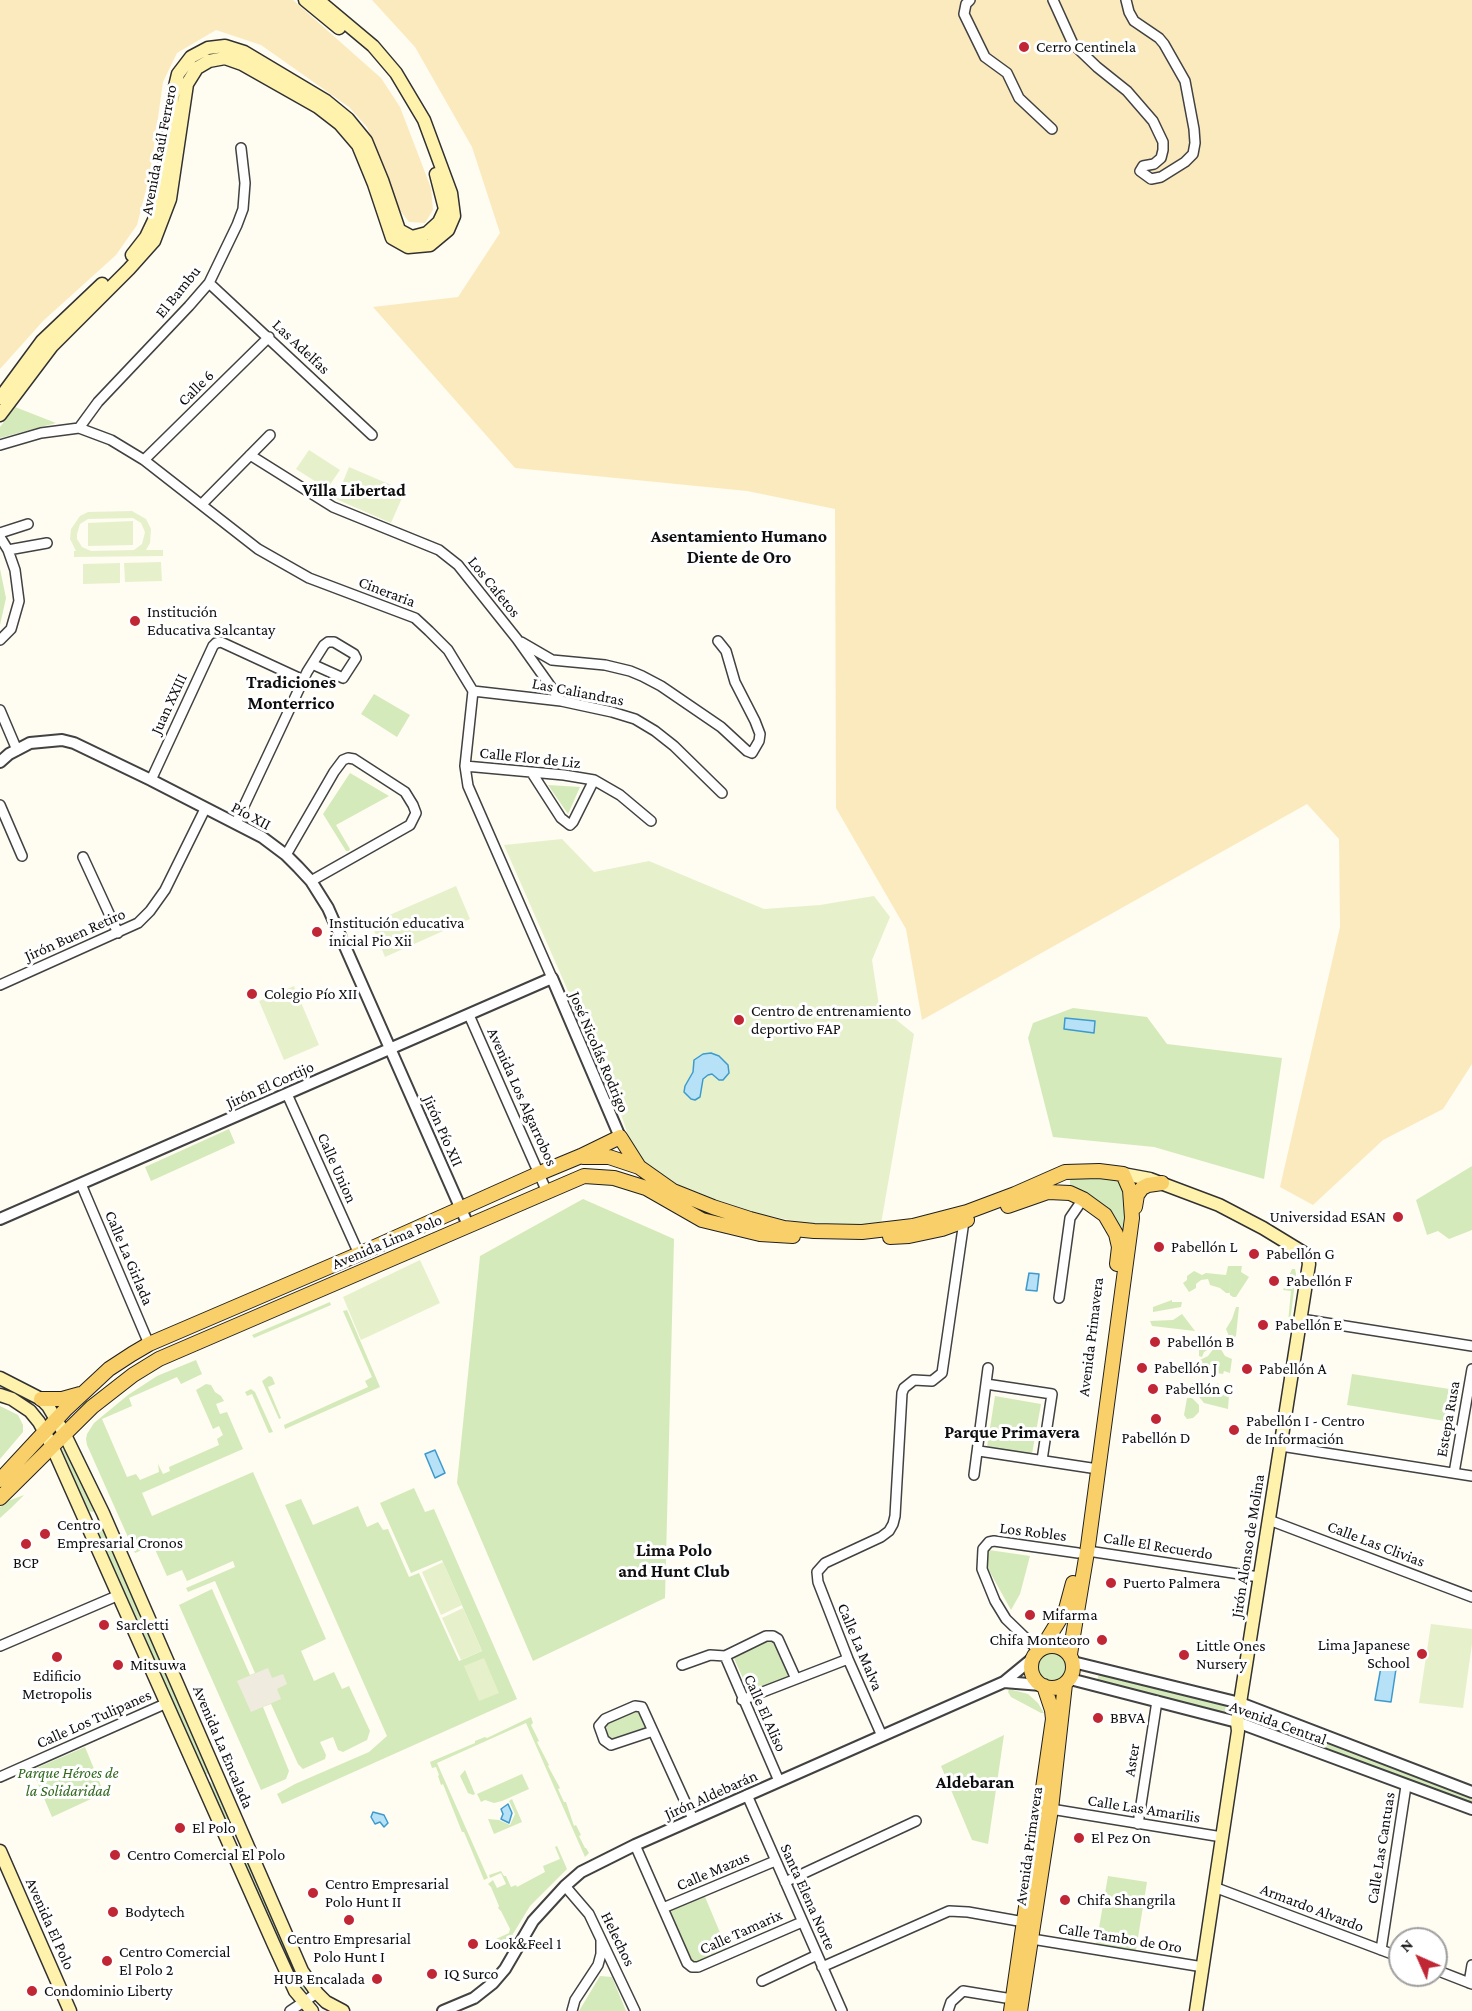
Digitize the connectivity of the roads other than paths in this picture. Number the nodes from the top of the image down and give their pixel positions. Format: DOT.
graph roads {
  1 [pos="304,0"];
  2 [pos="318,0"];
  3 [pos="970,0"];
  4 [pos="1053,0"];
  5 [pos="1126,0"];
  6 [pos="1052,129"];
  7 [pos="241,148"];
  8 [pos="209,283"];
  9 [pos="269,337"];
  10 [pos="0,398"];
  11 [pos="0,415"];
  12 [pos="79,428"];
  13 [pos="270,435"];
  14 [pos="372,435"];
  15 [pos="0,445"];
  16 [pos="250,455"];
  17 [pos="144,460"];
  18 [pos="202,504"];
  19 [pos="28,524"];
  20 [pos="0,535"];
  21 [pos="48,543"];
  22 [pos="8,550"];
  23 [pos="517,639"];
  24 [pos="0,640"];
  25 [pos="718,641"];
  26 [pos="312,664"];
  27 [pos="302,682"];
  28 [pos="473,691"];
  29 [pos="561,701"];
  30 [pos="0,710"];
  31 [pos="17,750"];
  32 [pos="0,762"];
  33 [pos="465,766"];
  34 [pos="532,773"];
  35 [pos="151,780"];
  36 [pos="594,780"];
  37 [pos="723,793"];
  38 [pos="0,805"];
  39 [pos="205,809"];
  40 [pos="651,821"];
  41 [pos="236,824"];
  42 [pos="286,855"];
  43 [pos="22,856"];
  44 [pos="83,857"];
  45 [pos="310,881"];
  46 [pos="118,933"];
  47 [pos="552,978"];
  48 [pos="0,985"];
  49 [pos="469,1015"];
  50 [pos="391,1048"];
  51 [pos="287,1094"];
  52 [pos="620,1137"];
  53 [pos="581,1156"];
  54 [pos="639,1167"];
  55 [pos="1081,1171"];
  56 [pos="540,1173"];
  57 [pos="1124,1174"];
  58 [pos="1162,1183"];
  59 [pos="81,1184"];
  60 [pos="547,1192"];
  61 [pos="1070,1193"];
  62 [pos="1083,1199"];
  63 [pos="461,1208"];
  64 [pos="1132,1218"];
  65 [pos="0,1220"];
  66 [pos="964,1221"];
  67 [pos="468,1225"];
  68 [pos="359,1254"];
  69 [pos="310,1274"];
  70 [pos="318,1291"];
  71 [pos="1059,1298"];
  72 [pos="1302,1319"];
  73 [pos="150,1344"];
  74 [pos="1472,1346"];
  75 [pos="988,1368"];
  76 [pos="1472,1369"];
  77 [pos="0,1378"];
  78 [pos="986,1384"];
  79 [pos="84,1392"];
  80 [pos="0,1395"];
  81 [pos="41,1399"];
  82 [pos="56,1419"];
  83 [pos="45,1432"];
  84 [pos="64,1433"];
  85 [pos="52,1446"];
  86 [pos="1281,1446"];
  87 [pos="979,1451"];
  88 [pos="1042,1460"];
  89 [pos="1091,1467"];
  90 [pos="1454,1473"];
  91 [pos="974,1475"];
  92 [pos="1472,1476"];
  93 [pos="0,1480"];
  94 [pos="0,1498"];
  95 [pos="103,1513"];
  96 [pos="1269,1520"];
  97 [pos="87,1521"];
  98 [pos="1083,1552"];
  99 [pos="1259,1576"];
  100 [pos="119,1594"];
  101 [pos="1472,1597"];
  102 [pos="0,1646"];
  103 [pos="1038,1652"];
  104 [pos="725,1656"];
  105 [pos="1072,1658"];
  106 [pos="848,1659"];
  107 [pos="682,1665"];
  108 [pos="1097,1668"];
  109 [pos="796,1679"];
  110 [pos="1067,1681"];
  111 [pos="1004,1682"];
  112 [pos="1093,1684"];
  113 [pos="1043,1686"];
  114 [pos="742,1700"];
  115 [pos="1157,1701"];
  116 [pos="1240,1703"];
  117 [pos="167,1704"];
  118 [pos="1237,1722"];
  119 [pos="653,1731"];
  120 [pos="882,1736"];
  121 [pos="0,1778"];
  122 [pos="779,1781"];
  123 [pos="1406,1786"];
  124 [pos="1472,1792"];
  125 [pos="747,1795"];
  126 [pos="1472,1809"];
  127 [pos="1056,1810"];
  128 [pos="693,1819"];
  129 [pos="916,1821"];
  130 [pos="1138,1824"];
  131 [pos="1222,1838"];
  132 [pos="635,1845"];
  133 [pos="0,1851"];
  134 [pos="775,1861"];
  135 [pos="785,1882"];
  136 [pos="565,1886"];
  137 [pos="1214,1887"];
  138 [pos="663,1908"];
  139 [pos="802,1922"];
  140 [pos="1024,1922"];
  141 [pos="601,1939"];
  142 [pos="1032,1939"];
  143 [pos="1381,1950"];
  144 [pos="1388,1953"];
  145 [pos="817,1955"];
  146 [pos="598,1965"];
  147 [pos="1472,1965"];
  148 [pos="615,1967"];
  149 [pos="822,1967"];
  150 [pos="1203,1967"];
  151 [pos="1448,1974"];
  152 [pos="762,1981"];
  153 [pos="1471,1983"];
  154 [pos="317,1993"];
  155 [pos="1012,2005"];
  156 [pos="949,2006"];
  157 [pos="308,2007"];
  158 [pos="70,2011"];
  159 [pos="290,2011"];
  160 [pos="343,2011"];
  161 [pos="443,2011"];
  162 [pos="572,2011"];
  163 [pos="635,2011"];
  164 [pos="842,2011"];
  165 [pos="942,2011"];
  166 [pos="1020,2011"];
  167 [pos="1196,2011"];
  1 -- 10 [label="main road, Avenida Raúl Ferrero"];
  2 -- 11 [label="main road, Avenida Raúl Ferrero"];
  3 -- 6 [label="street"];
  4 -- 5 [label="street"];
  7 -- 8 [label="street, El Bambu"];
  8 -- 9 [label="street, Las Adelfas"];
  8 -- 12 [label="street, El Bambu"];
  9 -- 14 [label="street, Las Adelfas"];
  9 -- 17 [label="street, Calle 6"];
  12 -- 15 [label="street, Cineraria"];
  12 -- 17 [label="street, Cineraria"];
  13 -- 16 [label="street"];
  16 -- 18 [label="street"];
  16 -- 23 [label="street, Los Cafetos"];
  17 -- 18 [label="street, Cineraria"];
  18 -- 28 [label="street, Cineraria"];
  19 -- 20 [label="street"];
  20 -- 22 [label="street"];
  21 -- 22 [label="street"];
  22 -- 24 [label="street"];
  23 -- 25 [label="street"];
  23 -- 29 [label="street, Los Cafetos"];
  26 -- 26 [label="street"];
  26 -- 27 [label="street"];
  27 -- 35 [label="street, Juan XXIII"];
  27 -- 41 [label="street"];
  28 -- 29 [label="street, Las Caliandras"];
  28 -- 33 [label="street"];
  29 -- 37 [label="street, Las Caliandras"];
  30 -- 31 [label="street"];
  31 -- 32 [label="street, Pío XII"];
  31 -- 35 [label="street, Pío XII"];
  33 -- 34 [label="street, Calle Flor de Liz"];
  33 -- 47 [label="street"];
  34 -- 36 [label="street, Calle Flor de Liz"];
  34 -- 36 [label="street"];
  35 -- 39 [label="street, Pío XII"];
  36 -- 40 [label="street, Calle Flor de Liz"];
  38 -- 43 [label="street"];
  39 -- 41 [label="street, Pío XII"];
  39 -- 46 [label="street, Jirón Buen Retiro"];
  41 -- 42 [label="street, Pío XII"];
  42 -- 45 [label="street, Pío XII"];
  42 -- 45 [label="street"];
  44 -- 46 [label="street"];
  45 -- 50 [label="street, Pío XII"];
  46 -- 48 [label="street, Jirón Buen Retiro"];
  47 -- 49 [label="street, Jirón El Cortijo"];
  47 -- 52 [label="street, José Nicolás Rodrigo"];
  49 -- 50 [label="street, Jirón El Cortijo"];
  49 -- 56 [label="street, Avenida Los Algarrobos"];
  50 -- 51 [label="street, Jirón El Cortijo"];
  50 -- 63 [label="street, Jirón Pío XII"];
  51 -- 59 [label="street, Jirón El Cortijo"];
  51 -- 68 [label="street, Calle Union"];
  52 -- 53 [label="main road, Avenida Lima Polo"];
  52 -- 54 [label="main road"];
  53 -- 54 [label="main road, Avenida Lima Polo"];
  53 -- 56 [label="main road, Avenida Lima Polo"];
  54 -- 55 [label="main road"];
  55 -- 57 [label="main road"];
  55 -- 61 [label="main road"];
  56 -- 60 [label="street, Avenida Los Algarrobos"];
  56 -- 63 [label="main road, Avenida Lima Polo"];
  57 -- 58 [label="main road"];
  57 -- 64 [label="main road, Avenida Primavera"];
  58 -- 64 [label="main road"];
  58 -- 72 [label="main road, Jirón Alonso de Molina"];
  59 -- 65 [label="street, Jirón El Cortijo"];
  59 -- 73 [label="street, Calle La Girlada"];
  60 -- 66 [label="main road, Avenida Lima Polo"];
  60 -- 67 [label="main road, Avenida Lima Polo"];
  61 -- 62 [label="main road, Avenida Primavera"];
  61 -- 66 [label="main road, Avenida Primavera"];
  62 -- 71 [label="street"];
  62 -- 89 [label="main road, Avenida Primavera"];
  63 -- 67 [label="street, Jirón Pío XII"];
  63 -- 68 [label="main road, Avenida Lima Polo"];
  64 -- 98 [label="main road, Avenida Primavera"];
  66 -- 106 [label="street, Calle La Malva"];
  67 -- 70 [label="main road, Avenida Lima Polo"];
  68 -- 69 [label="main road, Avenida Lima Polo"];
  69 -- 70 [label="main road"];
  69 -- 73 [label="main road, Avenida Lima Polo"];
  70 -- 84 [label="main road, Avenida Lima Polo"];
  72 -- 74 [label="street"];
  72 -- 86 [label="main road, Jirón Alonso de Molina"];
  73 -- 79 [label="main road, Avenida Lima Polo"];
  75 -- 78 [label="street"];
  76 -- 90 [label="street, Estepa Rusa"];
  77 -- 81 [label="main road, Avenida La Encalada"];
  78 -- 87 [label="street"];
  78 -- 88 [label="street"];
  79 -- 81 [label="main road"];
  79 -- 82 [label="main road, Avenida Lima Polo"];
  80 -- 83 [label="main road, Avenida La Encalada"];
  81 -- 82 [label="main road, Avenida La Encalada"];
  82 -- 83 [label="main road, Avenida Lima Polo"];
  82 -- 84 [label="main road, Avenida La Encalada"];
  83 -- 85 [label="main road, Avenida La Encalada"];
  83 -- 93 [label="main road, Avenida Lima Polo"];
  84 -- 85 [label="main road, Avenida Lima Polo"];
  84 -- 95 [label="main road, Avenida La Encalada"];
  85 -- 94 [label="main road, Avenida Lima Polo"];
  85 -- 97 [label="main road, Avenida La Encalada"];
  86 -- 90 [label="street"];
  86 -- 96 [label="main road, Jirón Alonso de Molina"];
  87 -- 88 [label="street"];
  87 -- 91 [label="street"];
  88 -- 89 [label="street"];
  89 -- 98 [label="main road, Avenida Primavera"];
  90 -- 92 [label="street"];
  95 -- 97 [label="main road"];
  95 -- 154 [label="main road, Avenida La Encalada"];
  96 -- 99 [label="main road, Jirón Alonso de Molina"];
  96 -- 101 [label="street, Calle Las Clivias"];
  97 -- 100 [label="main road, Avenida La Encalada"];
  98 -- 99 [label="street, Calle El Recuerdo"];
  98 -- 103 [label="main road, Avenida Primavera"];
  98 -- 103 [label="street, Los Robles"];
  98 -- 105 [label="main road, Avenida Primavera"];
  99 -- 116 [label="main road, Jirón Alonso de Molina"];
  100 -- 102 [label="street"];
  100 -- 117 [label="main road, Avenida La Encalada"];
  103 -- 105 [label="main road"];
  103 -- 111 [label="street, Jirón Aldebarán"];
  103 -- 113 [label="main road"];
  104 -- 107 [label="street"];
  104 -- 109 [label="street"];
  104 -- 114 [label="street, Calle El Aliso"];
  105 -- 108 [label="street, Avenida Central"];
  105 -- 110 [label="main road"];
  106 -- 109 [label="street"];
  106 -- 120 [label="street, Calle La Malva"];
  108 -- 112 [label="street"];
  108 -- 116 [label="street, Avenida Central"];
  109 -- 114 [label="street"];
  110 -- 112 [label="street, Avenida Central"];
  110 -- 113 [label="main road"];
  110 -- 127 [label="main road, Avenida Primavera"];
  111 -- 113 [label="street"];
  111 -- 120 [label="street, Jirón Aldebarán"];
  112 -- 115 [label="street, Avenida Central"];
  113 -- 140 [label="main road, Avenida Primavera"];
  114 -- 122 [label="street, Calle El Aliso"];
  115 -- 118 [label="street, Avenida Central"];
  115 -- 130 [label="street, Aster"];
  116 -- 118 [label="main road, Jirón Alonso de Molina"];
  116 -- 124 [label="street, Avenida Central"];
  117 -- 121 [label="street, Calle Los Tulipanes"];
  117 -- 157 [label="main road, Avenida La Encalada"];
  118 -- 123 [label="street, Avenida Central"];
  118 -- 131 [label="main road, Jirón Alonso de Molina"];
  119 -- 119 [label="street"];
  119 -- 128 [label="street"];
  120 -- 122 [label="street, Jirón Aldebarán"];
  122 -- 125 [label="street, Jirón Aldebarán"];
  123 -- 126 [label="street, Avenida Central"];
  123 -- 143 [label="street, Calle Las Cantuas"];
  125 -- 128 [label="street, Jirón Aldebarán"];
  125 -- 134 [label="street, Santa Elena Norte"];
  127 -- 130 [label="street, Calle Las Amarilis"];
  127 -- 142 [label="main road, Avenida Primavera"];
  128 -- 132 [label="street, Jirón Aldebarán"];
  129 -- 135 [label="street"];
  130 -- 131 [label="street, Calle Las Amarilis"];
  131 -- 137 [label="main road, Jirón Alonso de Molina"];
  132 -- 136 [label="street, Jirón Aldebarán"];
  132 -- 138 [label="street"];
  133 -- 158 [label="main road, Avenida El Polo"];
  134 -- 135 [label="street, Santa Elena Norte"];
  134 -- 138 [label="street, Calle Mazus"];
  135 -- 139 [label="street, Santa Elena Norte"];
  136 -- 141 [label="street, Helechos"];
  136 -- 161 [label="street, Jirón Aldebarán"];
  137 -- 143 [label="street, Armardo Alvardo"];
  137 -- 150 [label="main road, Jirón Alonso de Molina"];
  138 -- 139 [label="street, Calle Tamarix"];
  139 -- 145 [label="street, Santa Elena Norte"];
  140 -- 149 [label="street"];
  140 -- 155 [label="main road, Avenida Primavera"];
  141 -- 146 [label="street"];
  141 -- 148 [label="street, Helechos"];
  142 -- 150 [label="street, Calle Tambo de Oro"];
  142 -- 166 [label="main road, Avenida Primavera"];
  143 -- 144 [label="street, Armardo Alvardo"];
  145 -- 149 [label="street, Santa Elena Norte"];
  145 -- 152 [label="street"];
  146 -- 148 [label="street"];
  146 -- 162 [label="street"];
  147 -- 153 [label="street"];
  148 -- 163 [label="street, Helechos"];
  149 -- 164 [label="street, Santa Elena Norte"];
  150 -- 167 [label="main road, Jirón Alonso de Molina"];
  151 -- 153 [label="street"];
  154 -- 157 [label="street"];
  154 -- 160 [label="main road, Avenida La Encalada"];
  155 -- 156 [label="street"];
  156 -- 165 [label="street"];
  157 -- 159 [label="street"];
}
